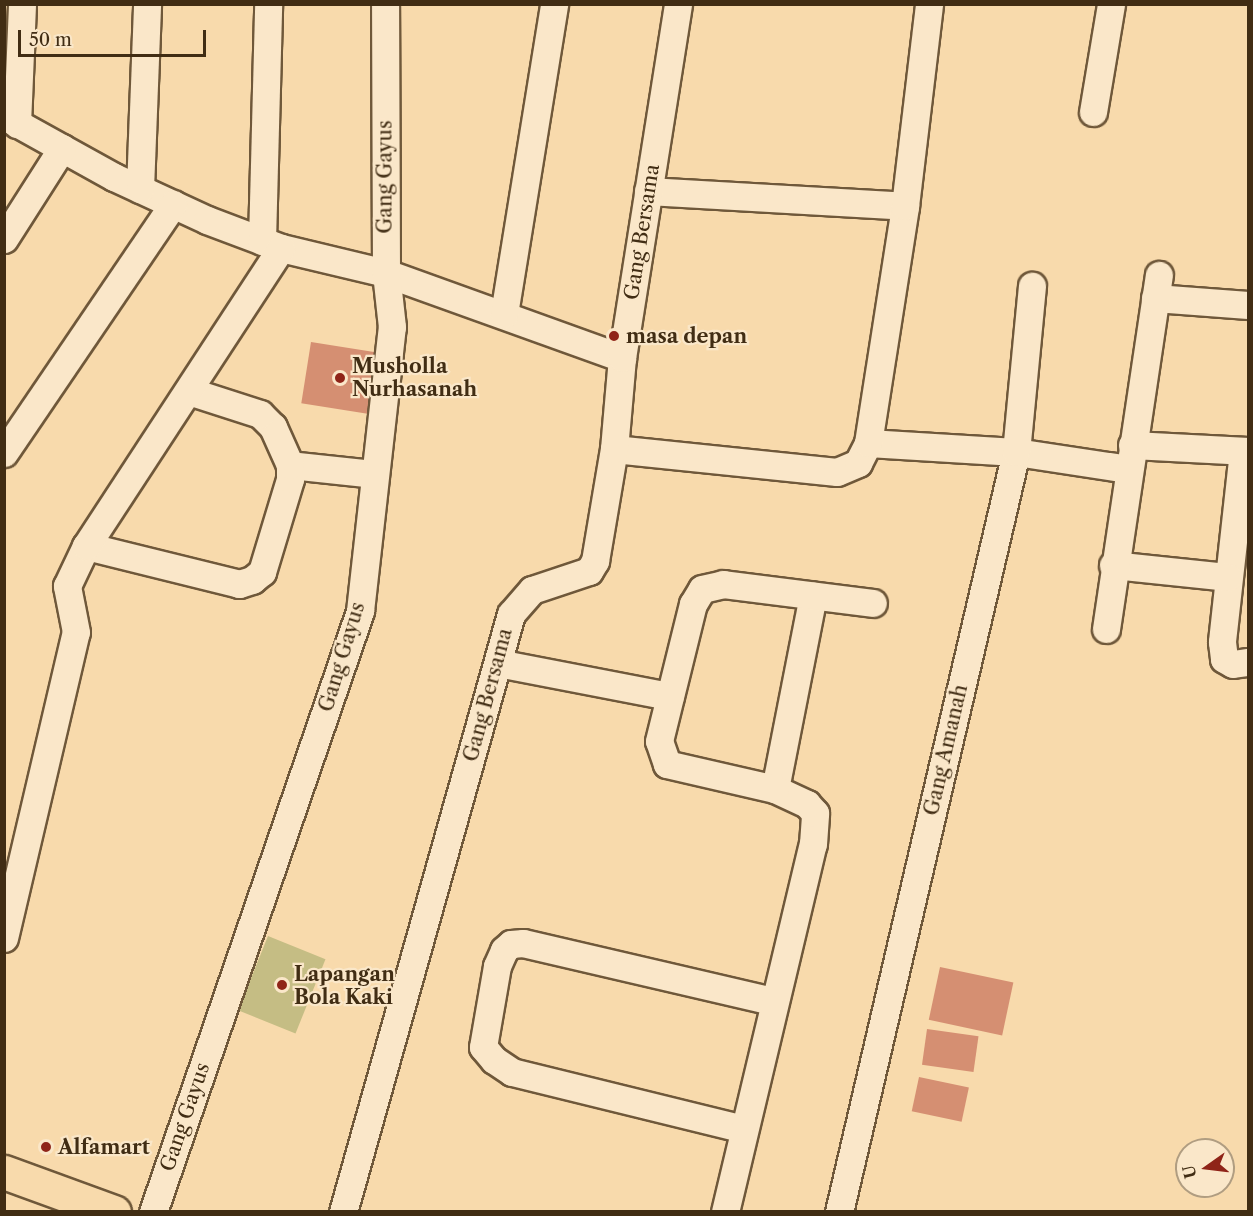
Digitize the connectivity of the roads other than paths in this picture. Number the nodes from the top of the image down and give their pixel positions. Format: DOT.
graph roads {
  1 [pos="22,4"];
  2 [pos="147,4"];
  3 [pos="268,4"];
  4 [pos="385,4"];
  5 [pos="554,4"];
  6 [pos="678,4"];
  7 [pos="929,4"];
  8 [pos="1111,4"];
  9 [pos="1093,112"];
  10 [pos="11,120"];
  11 [pos="62,148"];
  12 [pos="140,189"];
  13 [pos="648,190"];
  14 [pos="173,204"];
  15 [pos="905,206"];
  16 [pos="4,239"];
  17 [pos="272,245"];
  18 [pos="386,273"];
  19 [pos="1032,286"];
  20 [pos="1248,305"];
  21 [pos="504,314"];
  22 [pos="622,358"];
  23 [pos="189,391"];
  24 [pos="868,443"];
  25 [pos="614,449"];
  26 [pos="1016,452"];
  27 [pos="1246,452"];
  28 [pos="4,453"];
  29 [pos="1130,457"];
  30 [pos="290,465"];
  31 [pos="374,474"];
  32 [pos="86,546"];
  33 [pos="1113,565"];
  34 [pos="1227,577"];
  35 [pos="813,596"];
  36 [pos="873,603"];
  37 [pos="1106,630"];
  38 [pos="1248,662"];
  39 [pos="498,663"];
  40 [pos="670,696"];
  41 [pos="775,789"];
  42 [pos="4,938"];
  43 [pos="773,1001"];
  44 [pos="744,1129"];
  45 [pos="4,1172"];
  46 [pos="81,1206"];
  47 [pos="114,1212"];
  48 [pos="153,1212"];
  49 [pos="343,1212"];
  50 [pos="725,1212"];
  51 [pos="839,1212"];
  1 -- 10 [label="street"];
  2 -- 12 [label="street"];
  3 -- 17 [label="street"];
  4 -- 18 [label="street, Gang Gayus"];
  5 -- 21 [label="street"];
  6 -- 13 [label="street, Gang Bersama"];
  7 -- 15 [label="street"];
  8 -- 9 [label="street"];
  10 -- 11 [label="street"];
  11 -- 12 [label="street"];
  11 -- 16 [label="street"];
  12 -- 14 [label="street"];
  13 -- 15 [label="street"];
  13 -- 22 [label="street, Gang Bersama"];
  14 -- 17 [label="street"];
  14 -- 28 [label="street"];
  15 -- 24 [label="street"];
  17 -- 18 [label="street"];
  17 -- 23 [label="street"];
  18 -- 21 [label="street"];
  18 -- 31 [label="street, Gang Gayus"];
  19 -- 26 [label="street, Gang Amanah"];
  20 -- 29 [label="street"];
  21 -- 22 [label="street"];
  22 -- 25 [label="street, Gang Bersama"];
  23 -- 30 [label="street"];
  23 -- 32 [label="street"];
  24 -- 25 [label="street"];
  24 -- 26 [label="street"];
  25 -- 39 [label="street, Gang Bersama"];
  26 -- 29 [label="street"];
  26 -- 51 [label="street, Gang Amanah"];
  27 -- 29 [label="street"];
  27 -- 34 [label="street"];
  29 -- 33 [label="street"];
  30 -- 31 [label="street"];
  30 -- 32 [label="street"];
  31 -- 48 [label="street, Gang Gayus"];
  32 -- 42 [label="street"];
  33 -- 34 [label="street"];
  33 -- 37 [label="street"];
  34 -- 38 [label="street"];
  35 -- 36 [label="street"];
  35 -- 40 [label="street"];
  35 -- 41 [label="street"];
  39 -- 40 [label="street"];
  39 -- 49 [label="street, Gang Bersama"];
  40 -- 41 [label="street"];
  41 -- 43 [label="street"];
  43 -- 44 [label="street"];
  43 -- 44 [label="street"];
  44 -- 50 [label="street"];
  45 -- 46 [label="main road"];
  46 -- 47 [label="main road"];
}
